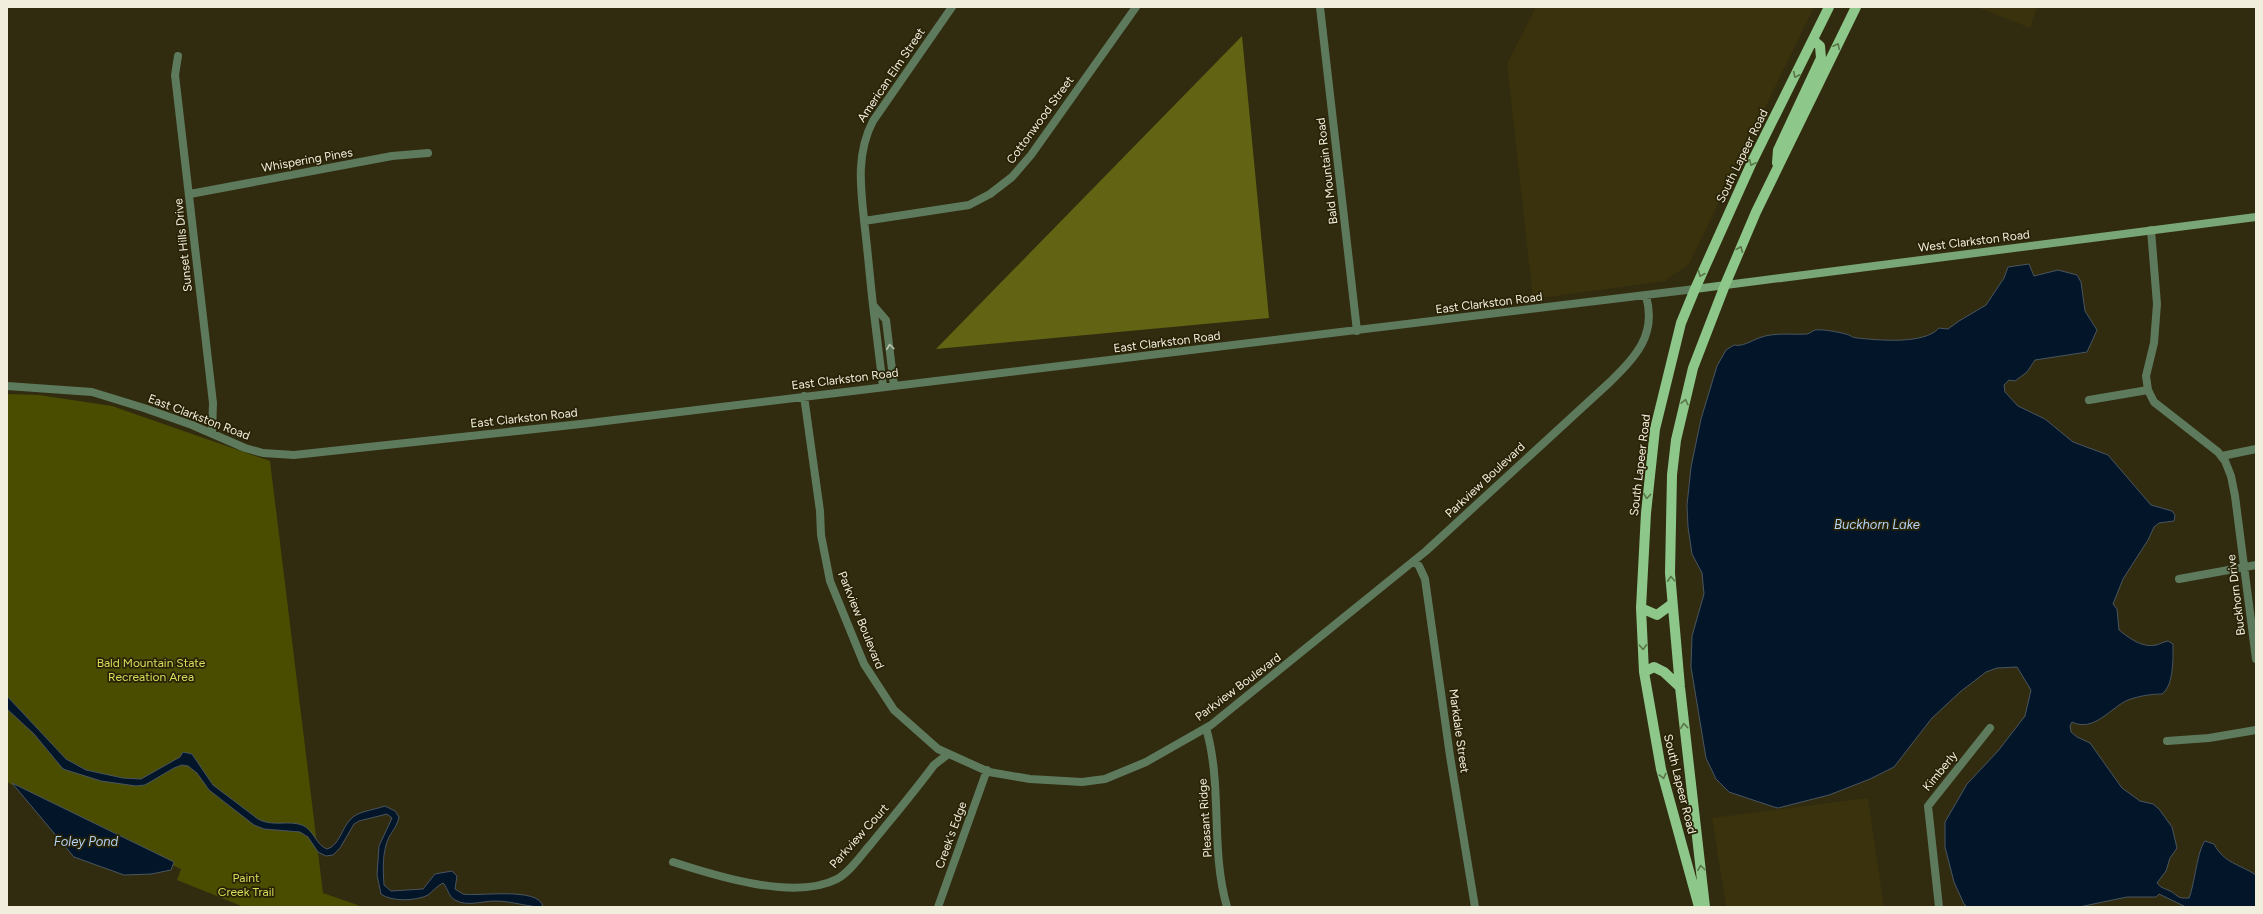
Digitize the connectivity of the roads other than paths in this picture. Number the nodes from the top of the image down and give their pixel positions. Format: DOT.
graph roads {
  1 [pos="952,7"];
  2 [pos="1136,7"];
  3 [pos="1320,7"];
  4 [pos="1829,7"];
  5 [pos="1856,7"];
  6 [pos="1813,40"];
  7 [pos="178,56"];
  8 [pos="428,153"];
  9 [pos="1776,169"];
  10 [pos="190,194"];
  11 [pos="2256,217"];
  12 [pos="864,221"];
  13 [pos="2151,230"];
  14 [pos="1725,285"];
  15 [pos="1695,289"];
  16 [pos="1646,296"];
  17 [pos="873,305"];
  18 [pos="1357,331"];
  19 [pos="7,386"];
  20 [pos="894,386"];
  21 [pos="883,387"];
  22 [pos="2148,390"];
  23 [pos="804,396"];
  24 [pos="2089,400"];
  25 [pos="212,433"];
  26 [pos="2256,449"];
  27 [pos="2222,456"];
  28 [pos="1414,561"];
  29 [pos="2256,565"];
  30 [pos="2245,566"];
  31 [pos="2179,579"];
  32 [pos="1672,604"];
  33 [pos="1640,608"];
  34 [pos="2256,659"];
  35 [pos="1644,672"];
  36 [pos="1680,687"];
  37 [pos="1206,728"];
  38 [pos="1990,728"];
  39 [pos="2256,730"];
  40 [pos="2167,741"];
  41 [pos="946,755"];
  42 [pos="987,770"];
  43 [pos="673,862"];
  44 [pos="938,907"];
  45 [pos="1227,907"];
  46 [pos="1475,907"];
  47 [pos="1699,907"];
  48 [pos="1705,907"];
  49 [pos="1939,907"];
  1 -- 12 [label="street, American Elm Street"];
  2 -- 12 [label="street, Cottonwood Street"];
  3 -- 18 [label="street, Bald Mountain Road"];
  4 -- 6 [label="main road, South Lapeer Road"];
  9 -- 5 [label="main road, South Lapeer Road, one-way"];
  6 -- 9 [label="main road"];
  6 -- 15 [label="main road, South Lapeer Road, one-way"];
  7 -- 10 [label="street, Sunset Hills Drive"];
  8 -- 10 [label="street, Whispering Pines"];
  14 -- 9 [label="main road, South Lapeer Road, one-way"];
  10 -- 25 [label="street, Sunset Hills Drive"];
  11 -- 13 [label="main road, West Clarkston Road"];
  12 -- 17 [label="street, American Elm Street"];
  13 -- 14 [label="main road, West Clarkston Road"];
  13 -- 22 [label="street"];
  14 -- 15 [label="main road, West Clarkston Road"];
  32 -- 14 [label="main road, South Lapeer Road, one-way"];
  15 -- 16 [label="street, East Clarkston Road"];
  15 -- 33 [label="main road, South Lapeer Road, one-way"];
  16 -- 18 [label="street, East Clarkston Road"];
  16 -- 28 [label="street, Parkview Boulevard"];
  20 -- 17 [label="street, one-way"];
  17 -- 21 [label="street, American Elm Street"];
  18 -- 20 [label="street, East Clarkston Road"];
  19 -- 25 [label="street, East Clarkston Road"];
  20 -- 21 [label="street, East Clarkston Road"];
  21 -- 23 [label="street, East Clarkston Road"];
  22 -- 24 [label="street"];
  22 -- 27 [label="street, Buckhorn Drive"];
  23 -- 25 [label="street, East Clarkston Road"];
  23 -- 41 [label="street, Parkview Boulevard"];
  26 -- 27 [label="street"];
  27 -- 30 [label="street, Buckhorn Drive"];
  28 -- 37 [label="street, Parkview Boulevard"];
  28 -- 46 [label="street, Markdale Street"];
  29 -- 30 [label="street"];
  30 -- 31 [label="street"];
  30 -- 34 [label="street, Buckhorn Drive"];
  32 -- 33 [label="main road"];
  32 -- 36 [label="main road, South Lapeer Road"];
  33 -- 35 [label="main road, South Lapeer Road, one-way"];
  35 -- 36 [label="main road"];
  35 -- 47 [label="main road, South Lapeer Road, one-way"];
  48 -- 36 [label="main road, South Lapeer Road, one-way"];
  37 -- 42 [label="street, Parkview Boulevard"];
  37 -- 45 [label="street, Pleasant Ridge"];
  38 -- 49 [label="street, Kimberly"];
  39 -- 40 [label="street"];
  41 -- 42 [label="street, Parkview Boulevard"];
  41 -- 43 [label="street, Parkview Court"];
  42 -- 44 [label="street, Creek's Edge"];
}
